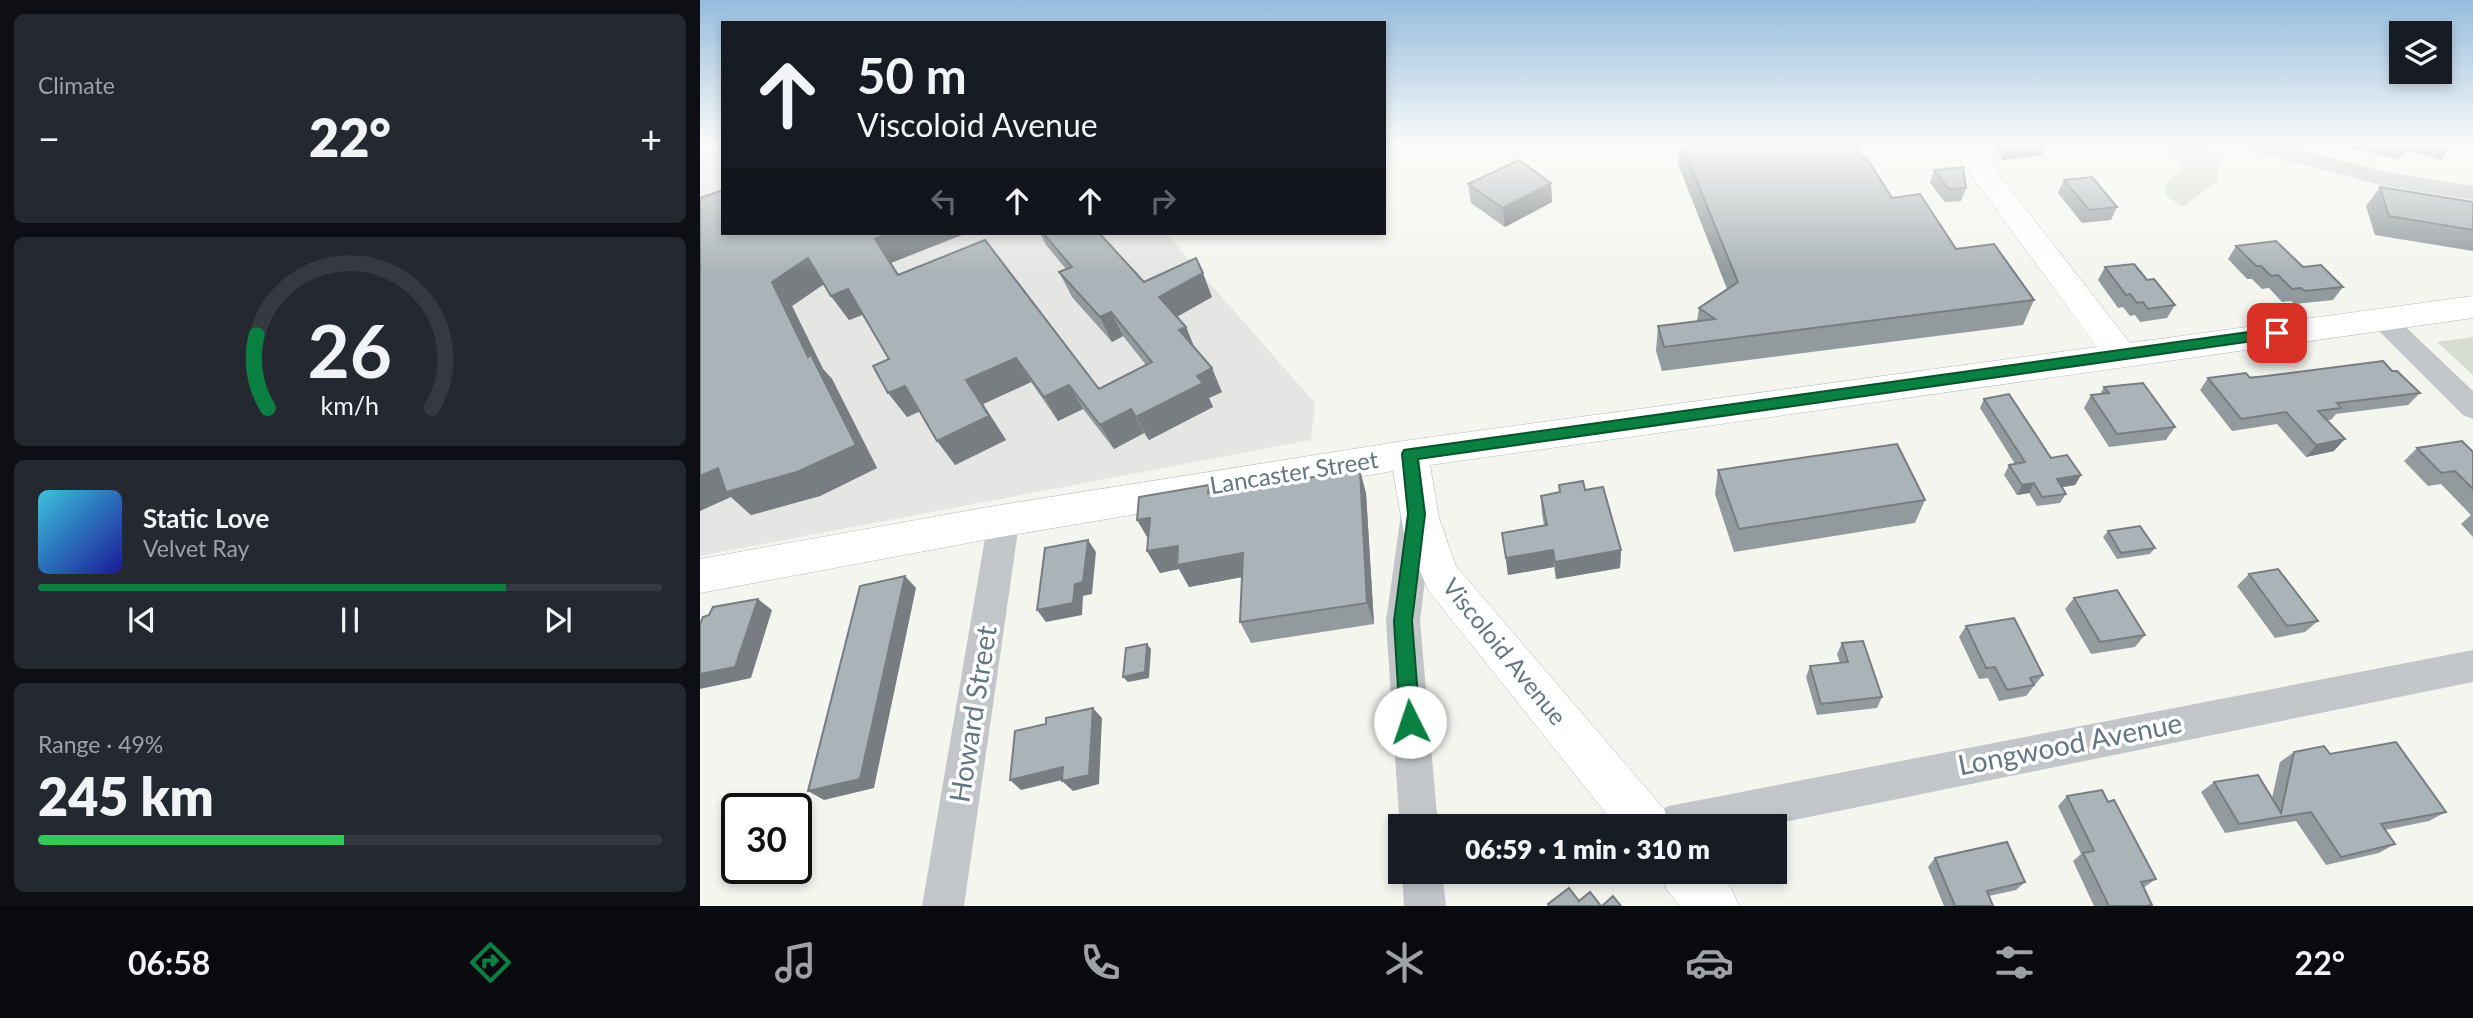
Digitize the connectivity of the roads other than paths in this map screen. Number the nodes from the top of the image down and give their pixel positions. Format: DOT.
graph roads {
  1 [pos="1994,187"];
  2 [pos="2437,187"];
  3 [pos="2473,193"];
  4 [pos="2473,307"];
  5 [pos="2382,319"];
  6 [pos="2120,355"];
  7 [pos="2473,408"];
  8 [pos="1410,454"];
  9 [pos="1417,514"];
  10 [pos="1000,521"];
  11 [pos="700,576"];
  12 [pos="2473,666"];
  13 [pos="1417,814"];
  14 [pos="1637,814"];
  15 [pos="1729,814"];
  16 [pos="1423,884"];
  17 [pos="1695,884"];
  18 [pos="943,906"];
  19 [pos="1425,906"];
  20 [pos="1713,906"];
  1 -- 6 [label="main road"];
  2 -- 3 [label="street"];
  4 -- 5 [label="main road, Lancaster Street"];
  5 -- 6 [label="main road, Lancaster Street"];
  5 -- 7 [label="street"];
  6 -- 8 [label="main road, Lancaster Street"];
  8 -- 9 [label="main road, Viscoloid Avenue"];
  8 -- 10 [label="main road, Lancaster Street"];
  9 -- 13 [label="street"];
  9 -- 14 [label="main road, Viscoloid Avenue"];
  10 -- 11 [label="main road, Lancaster Street"];
  10 -- 18 [label="street, Howard Street"];
  12 -- 15 [label="street, Longwood Avenue"];
  16 -- 19 [label="street"];
  17 -- 20 [label="main road"];
}
